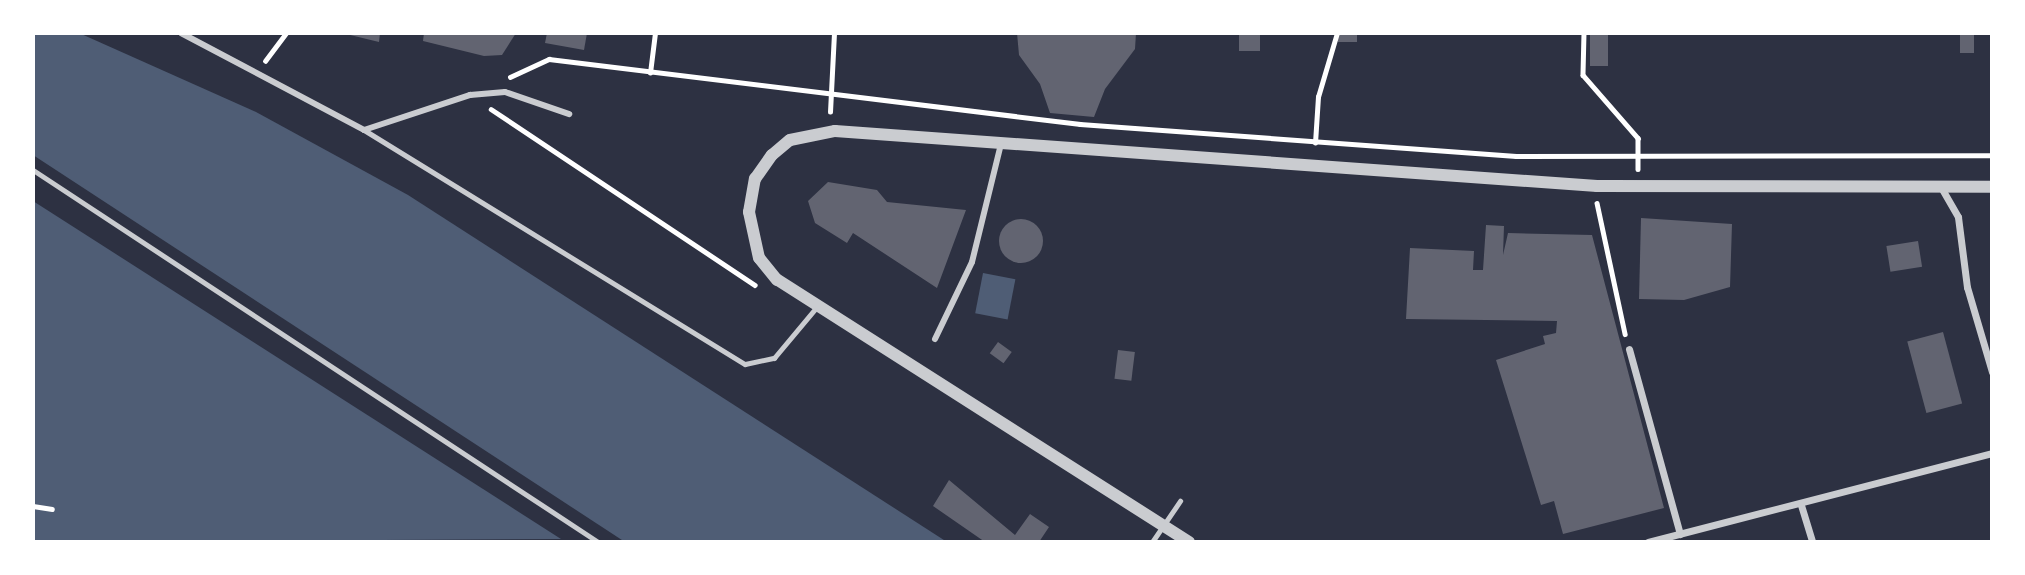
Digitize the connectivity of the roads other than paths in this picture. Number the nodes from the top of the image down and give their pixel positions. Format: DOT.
graph roads {
  1 [pos="181,33"];
  2 [pos="569,114"];
  3 [pos="364,130"];
  4 [pos="1000,148"];
  5 [pos="33,170"];
  6 [pos="1992,187"];
  7 [pos="1941,189"];
  8 [pos="815,309"];
  9 [pos="935,339"];
  10 [pos="1629,349"];
  11 [pos="1992,372"];
  12 [pos="1992,453"];
  13 [pos="1180,501"];
  14 [pos="1801,505"];
  15 [pos="1163,527"];
  16 [pos="1680,534"];
  17 [pos="598,542"];
  18 [pos="1152,542"];
  19 [pos="1189,542"];
  20 [pos="1648,542"];
  21 [pos="1812,542"];
  1 -- 3 [label="street"];
  2 -- 3 [label="street"];
  3 -- 8 [label="lane"];
  4 -- 7 [label="street"];
  4 -- 8 [label="street"];
  4 -- 9 [label="street"];
  5 -- 17 [label="lane"];
  6 -- 7 [label="street"];
  7 -- 11 [label="street"];
  8 -- 15 [label="street"];
  10 -- 16 [label="street"];
  12 -- 14 [label="street"];
  13 -- 15 [label="lane"];
  14 -- 16 [label="street"];
  14 -- 21 [label="street"];
  15 -- 18 [label="lane"];
  15 -- 19 [label="street"];
  16 -- 20 [label="street"];
}
